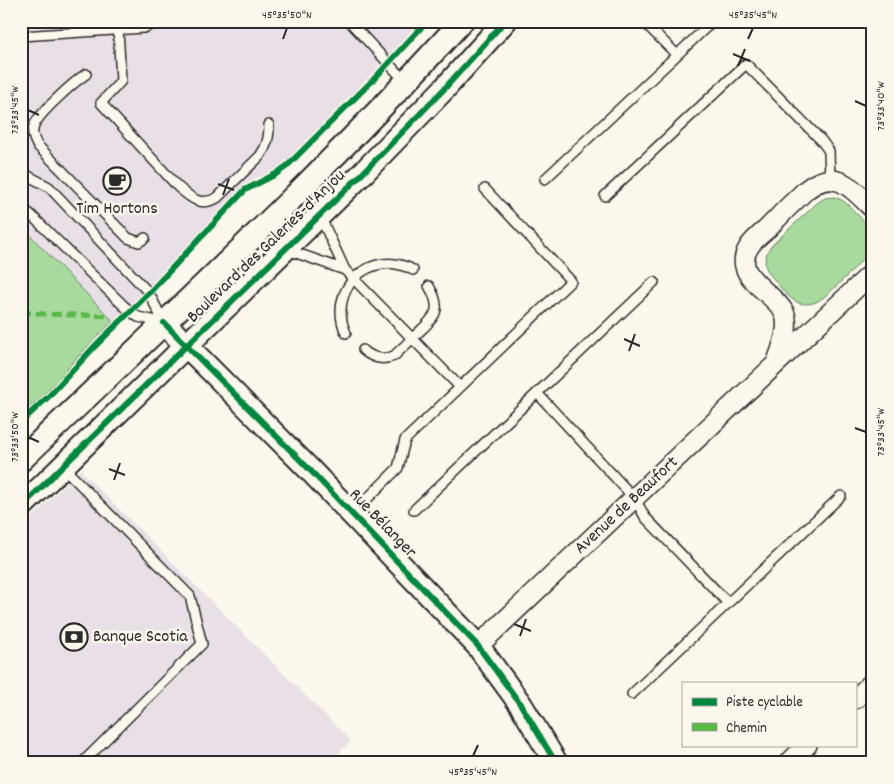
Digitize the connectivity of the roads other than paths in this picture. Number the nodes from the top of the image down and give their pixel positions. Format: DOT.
graph roads {
  1 [pos="159,21"];
  2 [pos="349,21"];
  3 [pos="462,21"];
  4 [pos="505,21"];
  5 [pos="643,21"];
  6 [pos="713,21"];
  7 [pos="118,29"];
  8 [pos="21,36"];
  9 [pos="677,55"];
  10 [pos="86,74"];
  11 [pos="407,82"];
  12 [pos="269,125"];
  13 [pos="21,172"];
  14 [pos="545,179"];
  15 [pos="830,180"];
  16 [pos="485,189"];
  17 [pos="605,196"];
  18 [pos="21,207"];
  19 [pos="872,207"];
  20 [pos="320,216"];
  21 [pos="145,238"];
  22 [pos="286,249"];
  23 [pos="345,270"];
  24 [pos="413,270"];
  25 [pos="873,272"];
  26 [pos="354,278"];
  27 [pos="654,282"];
  28 [pos="429,286"];
  29 [pos="164,323"];
  30 [pos="346,333"];
  31 [pos="413,338"];
  32 [pos="187,346"];
  33 [pos="363,350"];
  34 [pos="776,366"];
  35 [pos="460,387"];
  36 [pos="537,393"];
  37 [pos="21,460"];
  38 [pos="63,467"];
  39 [pos="841,496"];
  40 [pos="635,499"];
  41 [pos="21,507"];
  42 [pos="414,510"];
  43 [pos="352,514"];
  44 [pos="728,603"];
  45 [pos="478,646"];
  46 [pos="873,682"];
  47 [pos="632,694"];
  48 [pos="856,698"];
  49 [pos="806,746"];
  50 [pos="82,763"];
  51 [pos="556,763"];
  52 [pos="789,763"];
  1 -- 7 [label="lane"];
  2 -- 11 [label="lane"];
  3 -- 11 [label="street, Boulevard des Galeries-d'Anjou"];
  4 -- 20 [label="street, Boulevard des Galeries-d'Anjou"];
  5 -- 9 [label="lane"];
  6 -- 9 [label="lane"];
  7 -- 8 [label="lane"];
  7 -- 12 [label="lane"];
  9 -- 14 [label="lane"];
  10 -- 21 [label="lane"];
  11 -- 29 [label="street, Boulevard des Galeries-d'Anjou"];
  13 -- 29 [label="lane"];
  15 -- 17 [label="lane"];
  15 -- 19 [label="street"];
  15 -- 34 [label="street"];
  16 -- 35 [label="lane"];
  18 -- 29 [label="lane"];
  20 -- 22 [label="street, Boulevard des Galeries-d'Anjou"];
  20 -- 23 [label="lane"];
  22 -- 23 [label="lane"];
  22 -- 32 [label="street, Boulevard des Galeries-d'Anjou"];
  23 -- 26 [label="lane"];
  24 -- 26 [label="lane"];
  25 -- 34 [label="street, Avenue de Beaufort"];
  26 -- 30 [label="lane"];
  26 -- 31 [label="lane"];
  27 -- 36 [label="lane"];
  28 -- 31 [label="lane"];
  29 -- 32 [label="street, Rue Bélanger"];
  29 -- 37 [label="street, Boulevard des Galeries-d'Anjou"];
  31 -- 33 [label="lane"];
  31 -- 35 [label="lane"];
  32 -- 38 [label="street, Boulevard des Galeries-d'Anjou"];
  32 -- 43 [label="street, Rue Bélanger"];
  34 -- 40 [label="street, Avenue de Beaufort"];
  35 -- 43 [label="lane"];
  36 -- 40 [label="lane"];
  36 -- 42 [label="lane"];
  38 -- 41 [label="street, Boulevard des Galeries-d'Anjou"];
  38 -- 50 [label="lane"];
  39 -- 44 [label="lane"];
  40 -- 44 [label="lane"];
  40 -- 45 [label="street, Avenue de Beaufort"];
  43 -- 45 [label="street, Rue Bélanger"];
  44 -- 47 [label="lane"];
  45 -- 51 [label="street, Rue Bélanger"];
  46 -- 48 [label="street"];
  49 -- 52 [label="street"];
}
